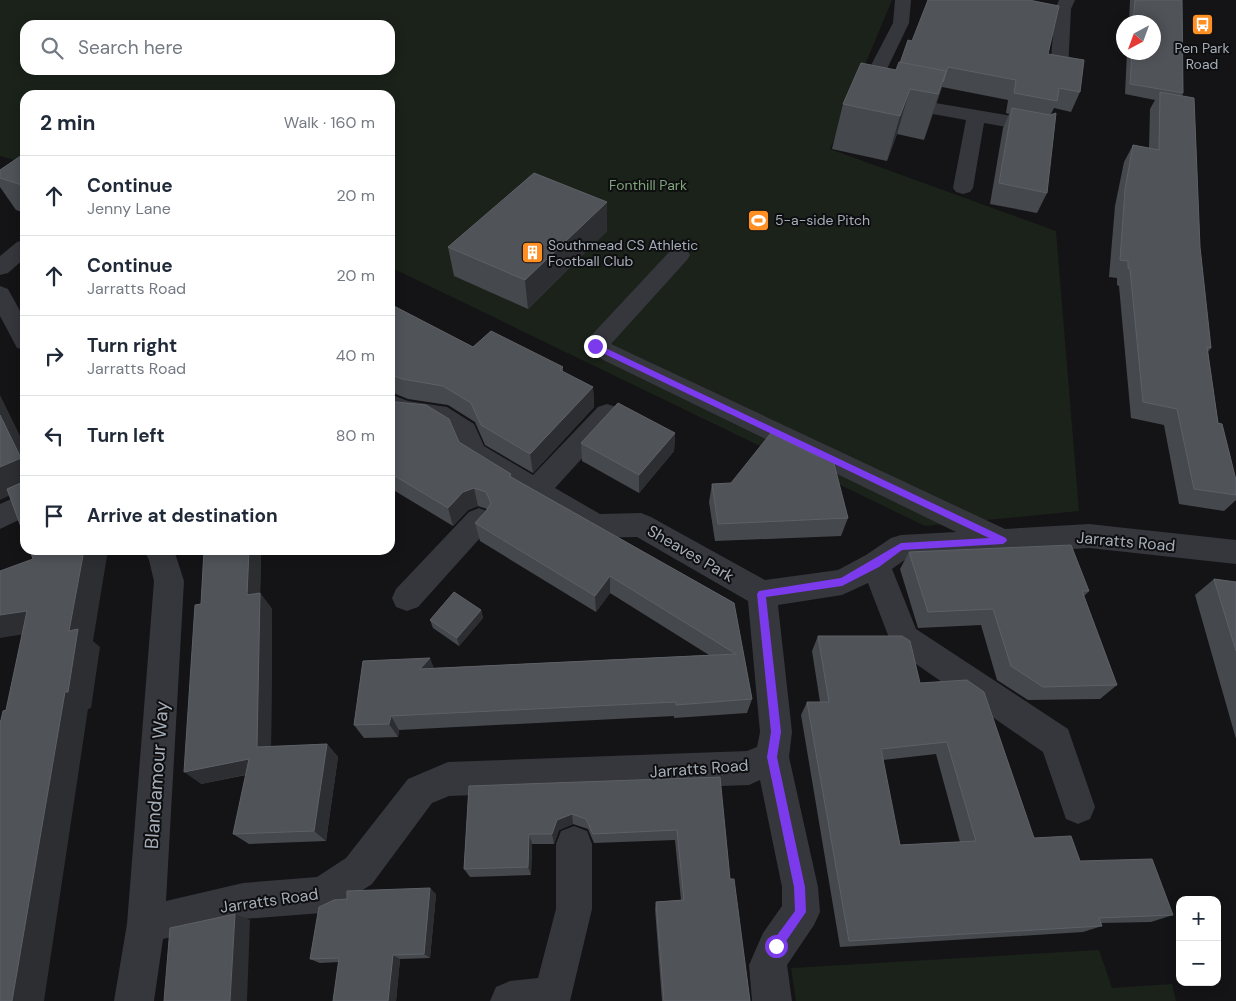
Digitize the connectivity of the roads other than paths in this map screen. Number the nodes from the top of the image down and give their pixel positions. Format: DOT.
graph roads {
  1 [pos="903,0"];
  2 [pos="1065,5"];
  3 [pos="1045,6"];
  4 [pos="1060,70"];
  5 [pos="976,116"];
  6 [pos="1041,127"];
  7 [pos="963,188"];
  8 [pos="20,251"];
  9 [pos="679,255"];
  10 [pos="0,268"];
  11 [pos="11,302"];
  12 [pos="20,328"];
  13 [pos="395,406"];
  14 [pos="608,414"];
  15 [pos="520,486"];
  16 [pos="20,507"];
  17 [pos="0,517"];
  18 [pos="479,520"];
  19 [pos="1003,541"];
  20 [pos="1236,552"];
  21 [pos="163,555"];
  22 [pos="876,564"];
  23 [pos="762,594"];
  24 [pos="406,598"];
  25 [pos="772,757"];
  26 [pos="1078,807"];
  27 [pos="574,844"];
  28 [pos="146,924"];
  29 [pos="134,1001"];
  30 [pos="510,1001"];
  31 [pos="772,1001"];
  1 -- 5 [label="street"];
  2 -- 3 [label="street"];
  2 -- 4 [label="street"];
  5 -- 6 [label="street"];
  5 -- 7 [label="street"];
  8 -- 10 [label="street"];
  9 -- 19 [label="street"];
  11 -- 12 [label="street"];
  13 -- 15 [label="street, Sheaves Park"];
  14 -- 15 [label="street"];
  15 -- 23 [label="street, Sheaves Park"];
  16 -- 17 [label="street"];
  18 -- 24 [label="street"];
  19 -- 20 [label="street, Jarratts Road"];
  19 -- 22 [label="street, Jarratts Road"];
  21 -- 28 [label="street, Blandamour Way"];
  22 -- 23 [label="street, Jarratts Road"];
  22 -- 26 [label="street"];
  23 -- 25 [label="street, Jarratts Road"];
  25 -- 28 [label="street, Jarratts Road"];
  25 -- 31 [label="street"];
  27 -- 30 [label="street"];
  28 -- 29 [label="street, Blandamour Way"];
}
